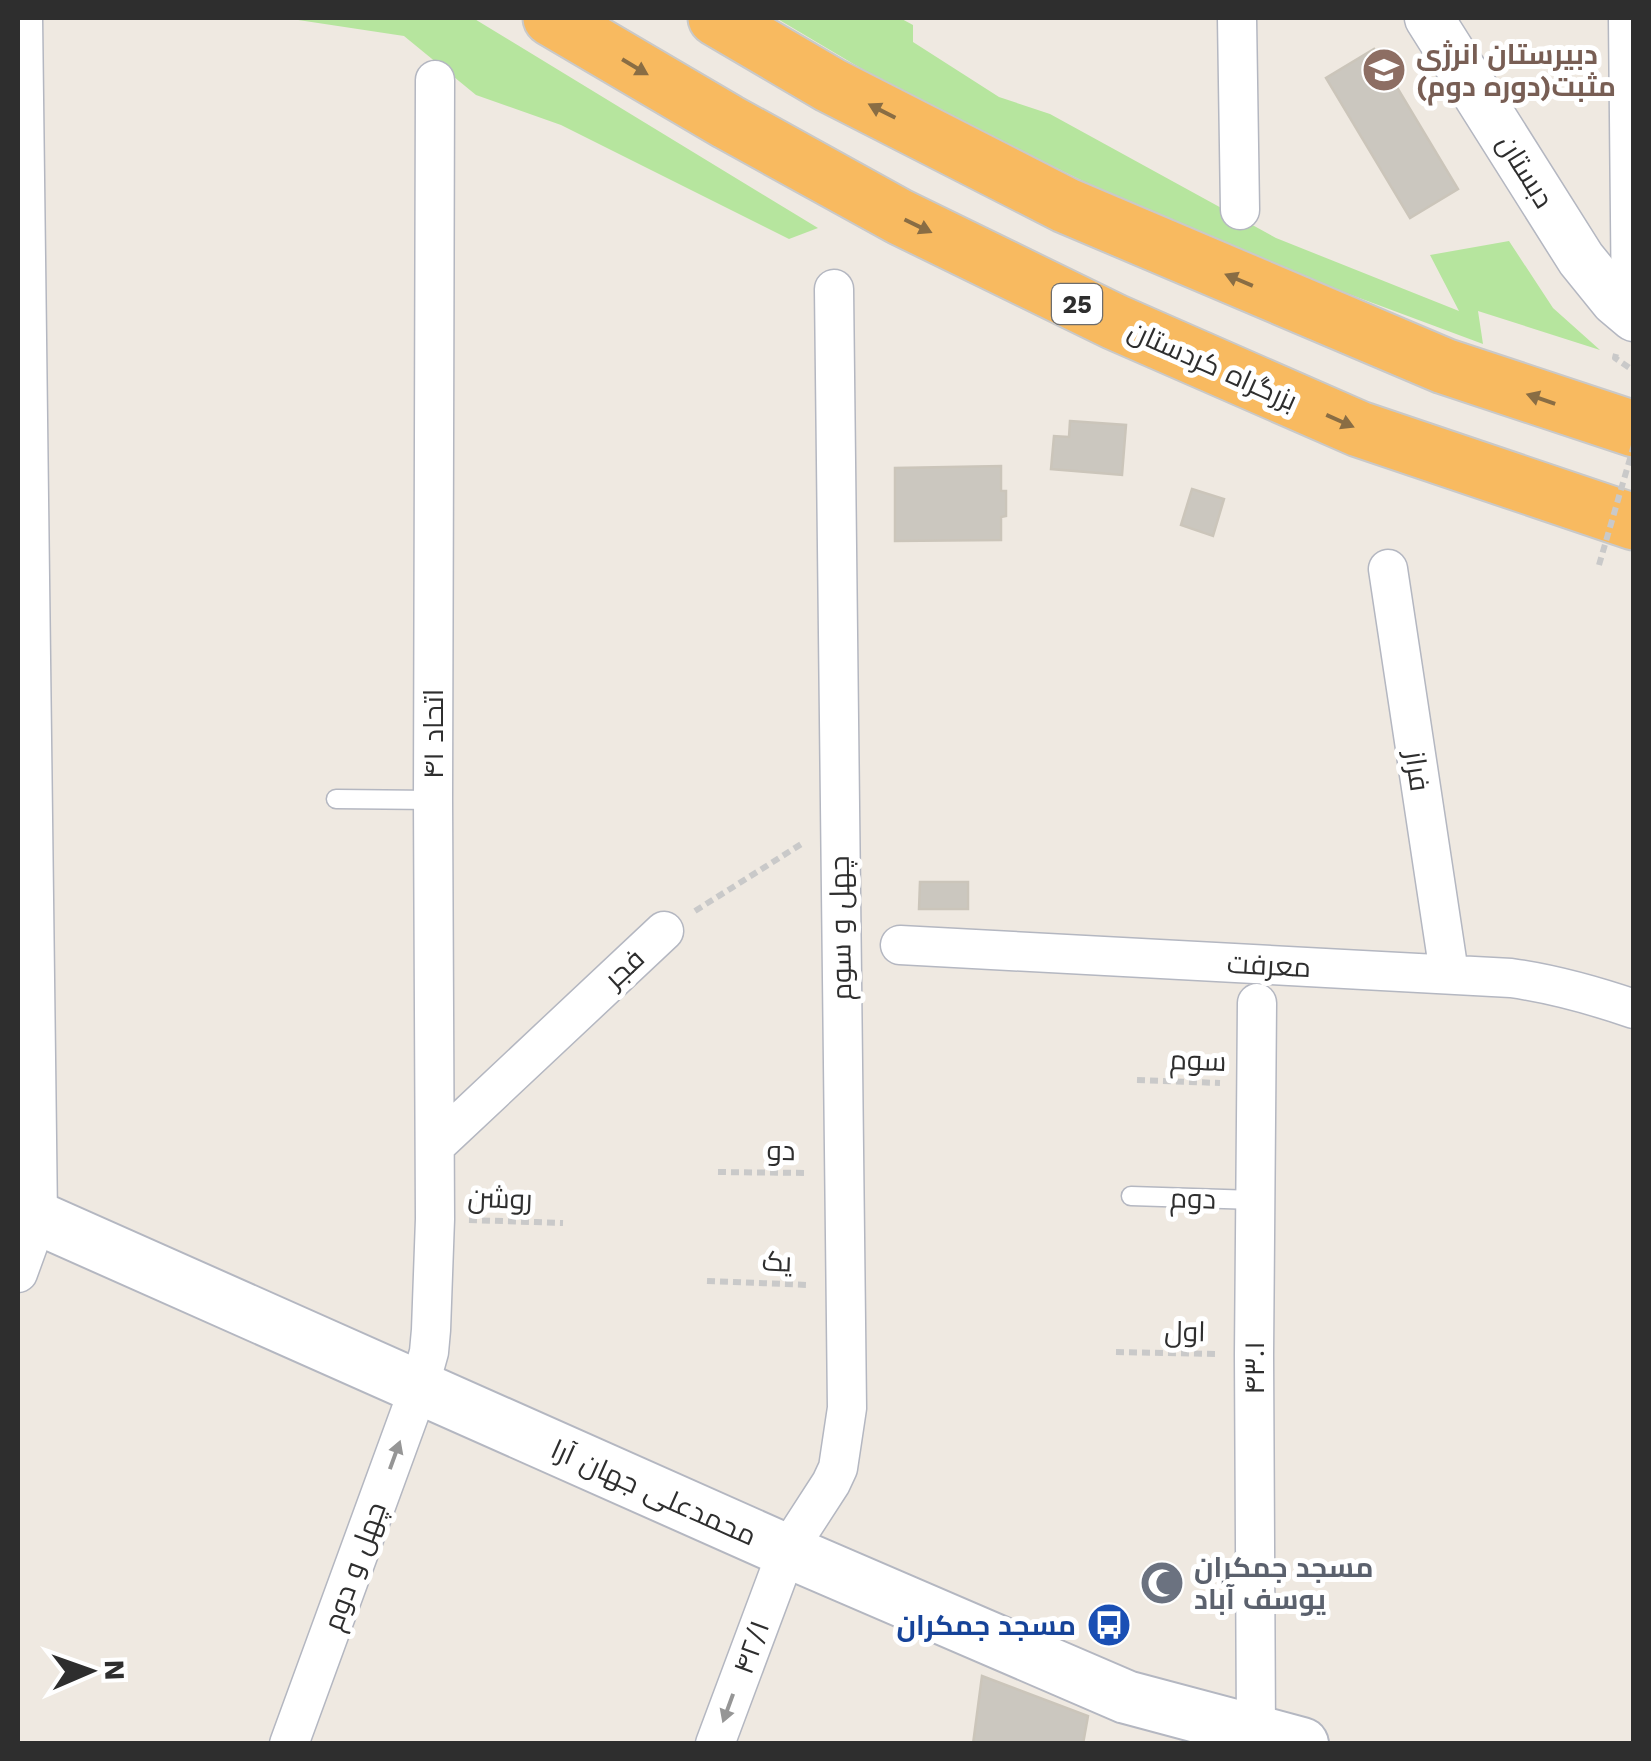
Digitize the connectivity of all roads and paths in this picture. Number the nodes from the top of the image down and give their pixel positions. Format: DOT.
graph roads {
  1 [pos="22,18"];
  2 [pos="551,18"];
  3 [pos="716,18"];
  4 [pos="1236,18"];
  5 [pos="1429,18"];
  6 [pos="1628,18"];
  7 [pos="435,80"];
  8 [pos="1240,210"];
  9 [pos="834,289"];
  10 [pos="1626,330"];
  11 [pos="1634,371"];
  12 [pos="1634,429"];
  13 [pos="1634,445"];
  14 [pos="1634,522"];
  15 [pos="1599,566"];
  16 [pos="1388,569"];
  17 [pos="336,799"];
  18 [pos="432,800"];
  19 [pos="838,820"];
  20 [pos="664,931"];
  21 [pos="900,945"];
  22 [pos="1448,973"];
  23 [pos="1257,1003"];
  24 [pos="1634,1009"];
  25 [pos="1137,1080"];
  26 [pos="1256,1085"];
  27 [pos="434,1146"];
  28 [pos="718,1172"];
  29 [pos="844,1173"];
  30 [pos="1131,1196"];
  31 [pos="1255,1200"];
  32 [pos="28,1215"];
  33 [pos="435,1218"];
  34 [pos="563,1223"];
  35 [pos="18,1273"];
  36 [pos="708,1281"];
  37 [pos="845,1286"];
  38 [pos="1116,1352"];
  39 [pos="1254,1355"];
  40 [pos="420,1388"];
  41 [pos="786,1550"];
  42 [pos="1279,1738"];
  43 [pos="289,1744"];
  44 [pos="715,1744"];
  1 -- 32 [label="street"];
  2 -- 14 [label="highway, بزرگراه کردستان / 25, one-way"];
  12 -- 3 [label="highway, one-way"];
  4 -- 8 [label="street"];
  5 -- 10 [label="street, دبستان"];
  6 -- 10 [label="street"];
  7 -- 18 [label="street, اتحاد ۴۱"];
  9 -- 19 [label="street, چهل و سوم"];
  10 -- 11 [label="path"];
  13 -- 15 [label="path, bridge"];
  16 -- 22 [label="street, فراز"];
  17 -- 18 [label="lane"];
  18 -- 27 [label="street, اتحاد ۴۱"];
  19 -- 20 [label="path, فجر"];
  19 -- 29 [label="street, چهل و سوم"];
  20 -- 27 [label="street, فجر"];
  21 -- 22 [label="street, معرفت"];
  22 -- 24 [label="street, معرفت"];
  23 -- 26 [label="street, ۴۳.۱"];
  25 -- 26 [label="path, سوم"];
  26 -- 31 [label="street, ۴۳.۱"];
  27 -- 33 [label="street, اتحاد ۴۱"];
  28 -- 29 [label="path, دو"];
  29 -- 37 [label="street, چهل و سوم"];
  30 -- 31 [label="lane, دوم"];
  31 -- 39 [label="street, ۴۳.۱"];
  32 -- 35 [label="street"];
  32 -- 40 [label="main road, محمدعلی جهان آرا"];
  33 -- 34 [label="path, روشن"];
  33 -- 40 [label="street, اتحاد ۴۱"];
  36 -- 37 [label="path, یک"];
  37 -- 41 [label="street, چهل و سوم"];
  38 -- 39 [label="path, اول"];
  39 -- 42 [label="street, ۴۳.۱"];
  40 -- 41 [label="main road, محمدعلی جهان آرا"];
  43 -- 40 [label="street, چهل و دوم, one-way"];
  41 -- 42 [label="main road, محمدعلی جهان آرا"];
  41 -- 44 [label="street, ۴۲/۱, one-way"];
}
